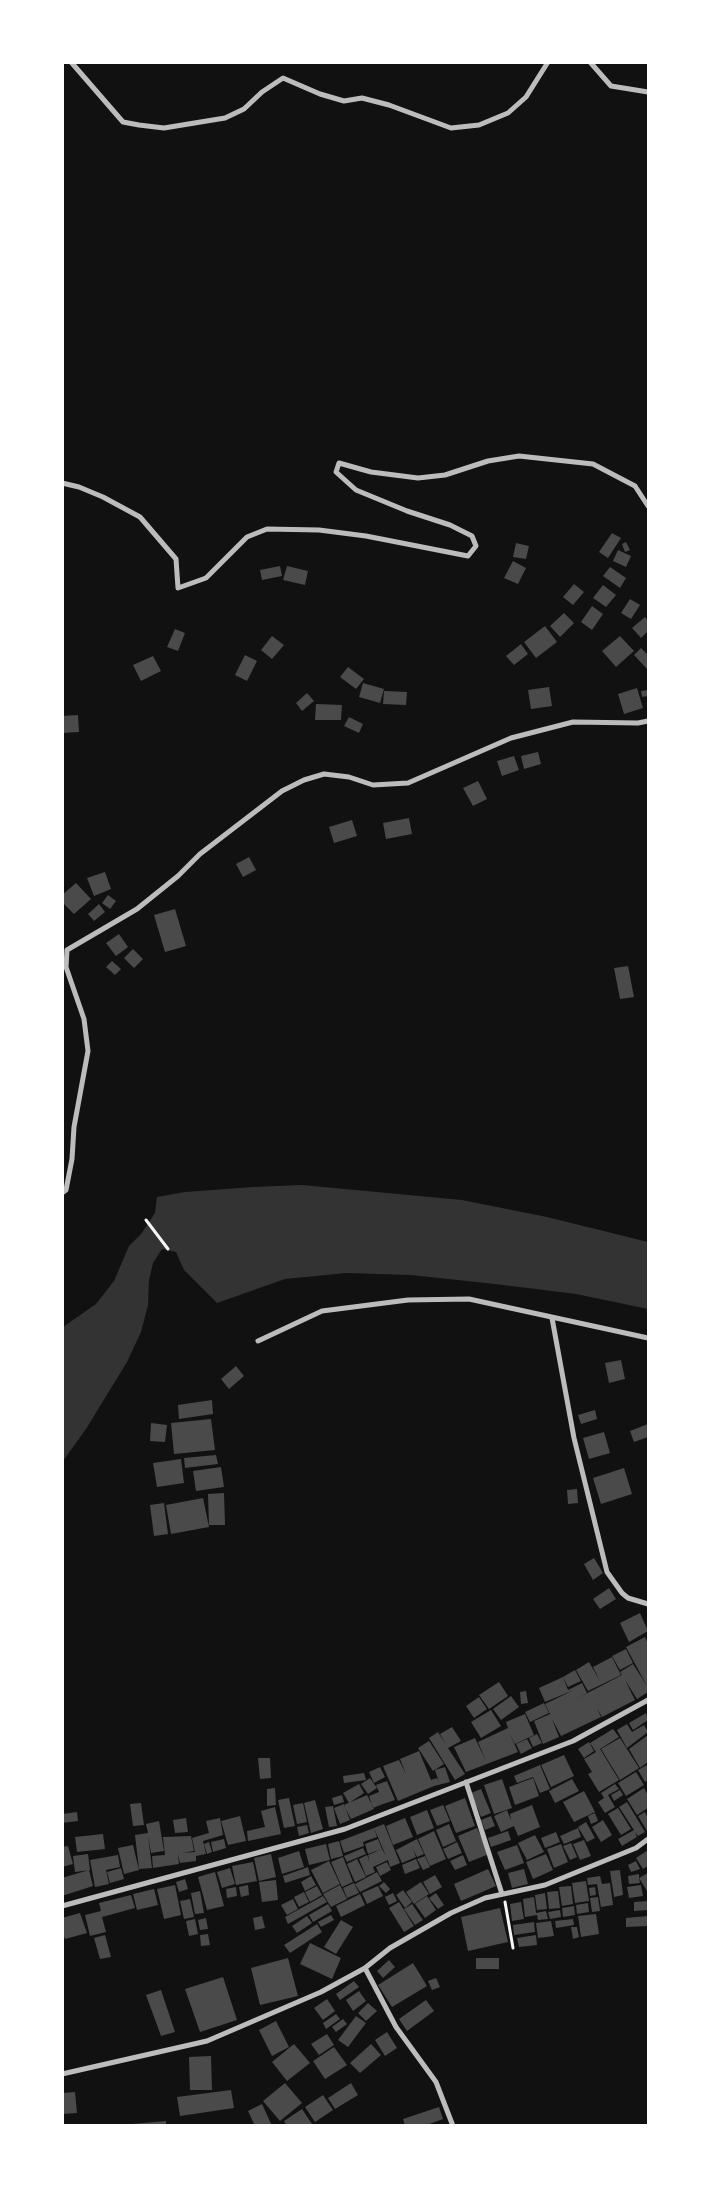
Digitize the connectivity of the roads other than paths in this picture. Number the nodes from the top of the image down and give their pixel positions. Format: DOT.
graph roads {
  1 [pos="71,62"];
  2 [pos="548,62"];
  3 [pos="590,62"];
  4 [pos="648,92"];
  5 [pos="62,483"];
  6 [pos="648,506"];
  7 [pos="648,721"];
  8 [pos="62,1193"];
  9 [pos="552,1318"];
  10 [pos="648,1338"];
  11 [pos="258,1340"];
  12 [pos="648,1604"];
  13 [pos="648,1700"];
  14 [pos="466,1782"];
  15 [pos="648,1839"];
  16 [pos="502,1894"];
  17 [pos="62,1906"];
  18 [pos="365,1968"];
  19 [pos="62,2074"];
  20 [pos="453,2126"];
  1 -- 2 [label="street"];
  3 -- 4 [label="street"];
  5 -- 6 [label="street"];
  7 -- 8 [label="street"];
  9 -- 10 [label="street"];
  9 -- 11 [label="street"];
  9 -- 12 [label="street"];
  13 -- 14 [label="street"];
  14 -- 16 [label="street"];
  14 -- 17 [label="street"];
  15 -- 16 [label="street"];
  16 -- 18 [label="street"];
  18 -- 19 [label="street"];
  18 -- 20 [label="street"];
}
